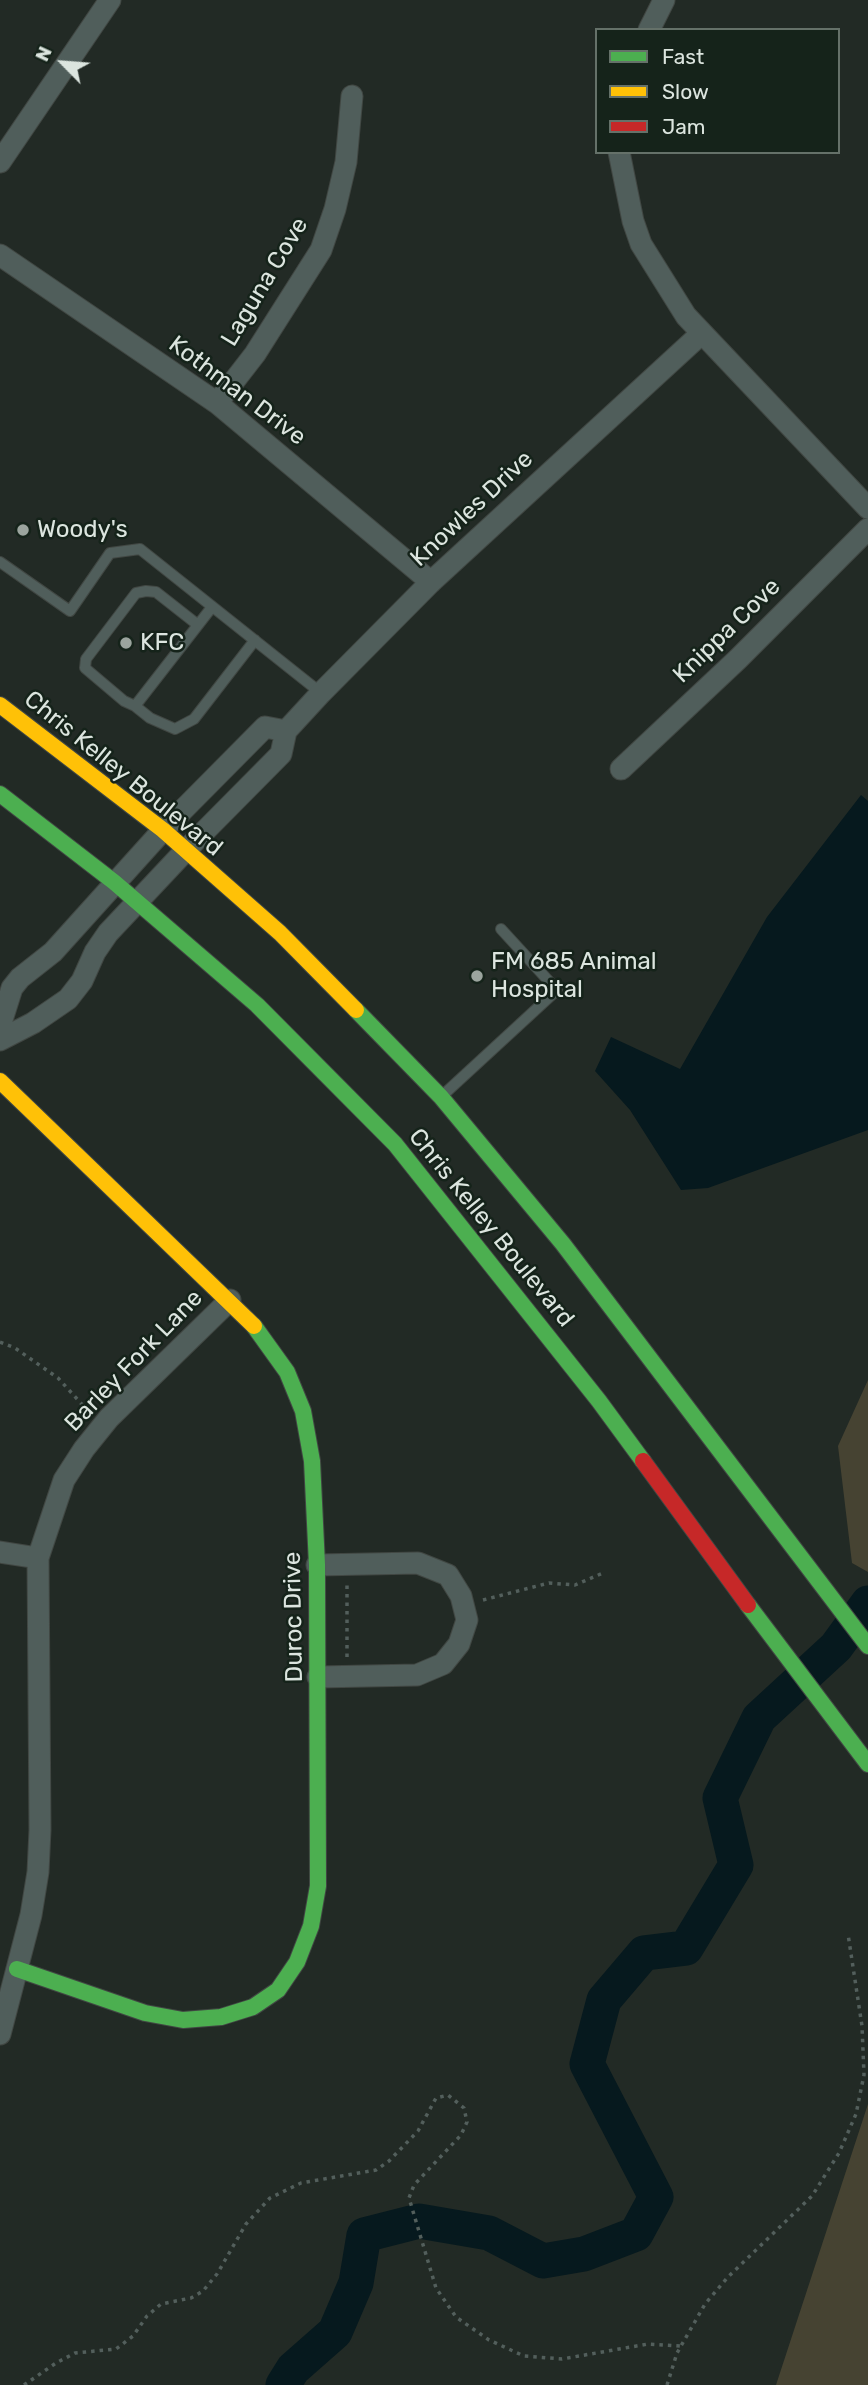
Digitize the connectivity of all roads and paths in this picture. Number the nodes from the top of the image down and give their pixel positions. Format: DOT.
graph roads {
  1 [pos="110,0"];
  2 [pos="664,0"];
  3 [pos="650,28"];
  4 [pos="352,96"];
  5 [pos="619,154"];
  6 [pos="0,162"];
  7 [pos="0,255"];
  8 [pos="702,333"];
  9 [pos="217,403"];
  10 [pos="868,508"];
  11 [pos="868,529"];
  12 [pos="0,562"];
  13 [pos="431,582"];
  14 [pos="212,607"];
  15 [pos="198,625"];
  16 [pos="255,640"];
  17 [pos="321,694"];
  18 [pos="0,705"];
  19 [pos="135,706"];
  20 [pos="286,731"];
  21 [pos="621,769"];
  22 [pos="0,794"];
  23 [pos="163,830"];
  24 [pos="186,850"];
  25 [pos="114,882"];
  26 [pos="136,902"];
  27 [pos="501,929"];
  28 [pos="0,1026"];
  29 [pos="0,1040"];
  30 [pos="0,1081"];
  31 [pos="441,1097"];
  32 [pos="230,1300"];
  33 [pos="0,1342"];
  34 [pos="89,1413"];
  35 [pos="0,1552"];
  36 [pos="38,1559"];
  37 [pos="317,1565"];
  38 [pos="603,1573"];
  39 [pos="347,1580"];
  40 [pos="483,1601"];
  41 [pos="868,1646"];
  42 [pos="347,1662"];
  43 [pos="318,1677"];
  44 [pos="868,1764"];
  45 [pos="848,1934"];
  46 [pos="17,1969"];
  47 [pos="0,2034"];
  48 [pos="681,2346"];
  49 [pos="24,2385"];
  50 [pos="667,2385"];
  1 -- 6 [label="street"];
  2 -- 3 [label="street"];
  4 -- 9 [label="street, Laguna Cove"];
  5 -- 8 [label="street"];
  7 -- 9 [label="street, Kothman Drive"];
  8 -- 10 [label="street"];
  8 -- 13 [label="street, Knowles Drive"];
  9 -- 13 [label="street, Kothman Drive"];
  11 -- 21 [label="street, Knippa Cove"];
  12 -- 14 [label="lane"];
  13 -- 17 [label="street, Knowles Drive"];
  14 -- 15 [label="lane"];
  14 -- 16 [label="lane"];
  15 -- 19 [label="lane"];
  15 -- 19 [label="lane"];
  16 -- 17 [label="lane"];
  16 -- 19 [label="lane"];
  17 -- 20 [label="street, Knowles Drive"];
  18 -- 23 [label="main road, Chris Kelley Boulevard"];
  20 -- 23 [label="street"];
  20 -- 24 [label="street, Knowles Drive"];
  22 -- 25 [label="main road, Chris Kelley Boulevard"];
  23 -- 24 [label="main road, Chris Kelley Boulevard"];
  23 -- 25 [label="street"];
  24 -- 26 [label="street, Knowles Drive"];
  24 -- 31 [label="main road, Chris Kelley Boulevard"];
  25 -- 26 [label="main road, Chris Kelley Boulevard"];
  25 -- 28 [label="street"];
  26 -- 29 [label="street, Knowles Drive"];
  26 -- 44 [label="main road, Chris Kelley Boulevard"];
  27 -- 31 [label="lane"];
  30 -- 32 [label="main road, Duroc Drive"];
  31 -- 41 [label="main road, Chris Kelley Boulevard"];
  32 -- 36 [label="street, Barley Fork Lane"];
  32 -- 37 [label="main road, Duroc Drive"];
  33 -- 34 [label="path"];
  35 -- 36 [label="street"];
  36 -- 46 [label="street, Barley Fork Lane"];
  37 -- 43 [label="main road, Duroc Drive"];
  37 -- 43 [label="street"];
  38 -- 40 [label="path"];
  39 -- 42 [label="path"];
  43 -- 46 [label="main road, Duroc Drive"];
  45 -- 48 [label="path"];
  46 -- 47 [label="street, Barley Fork Lane"];
  48 -- 49 [label="path"];
  48 -- 50 [label="path"];
}
